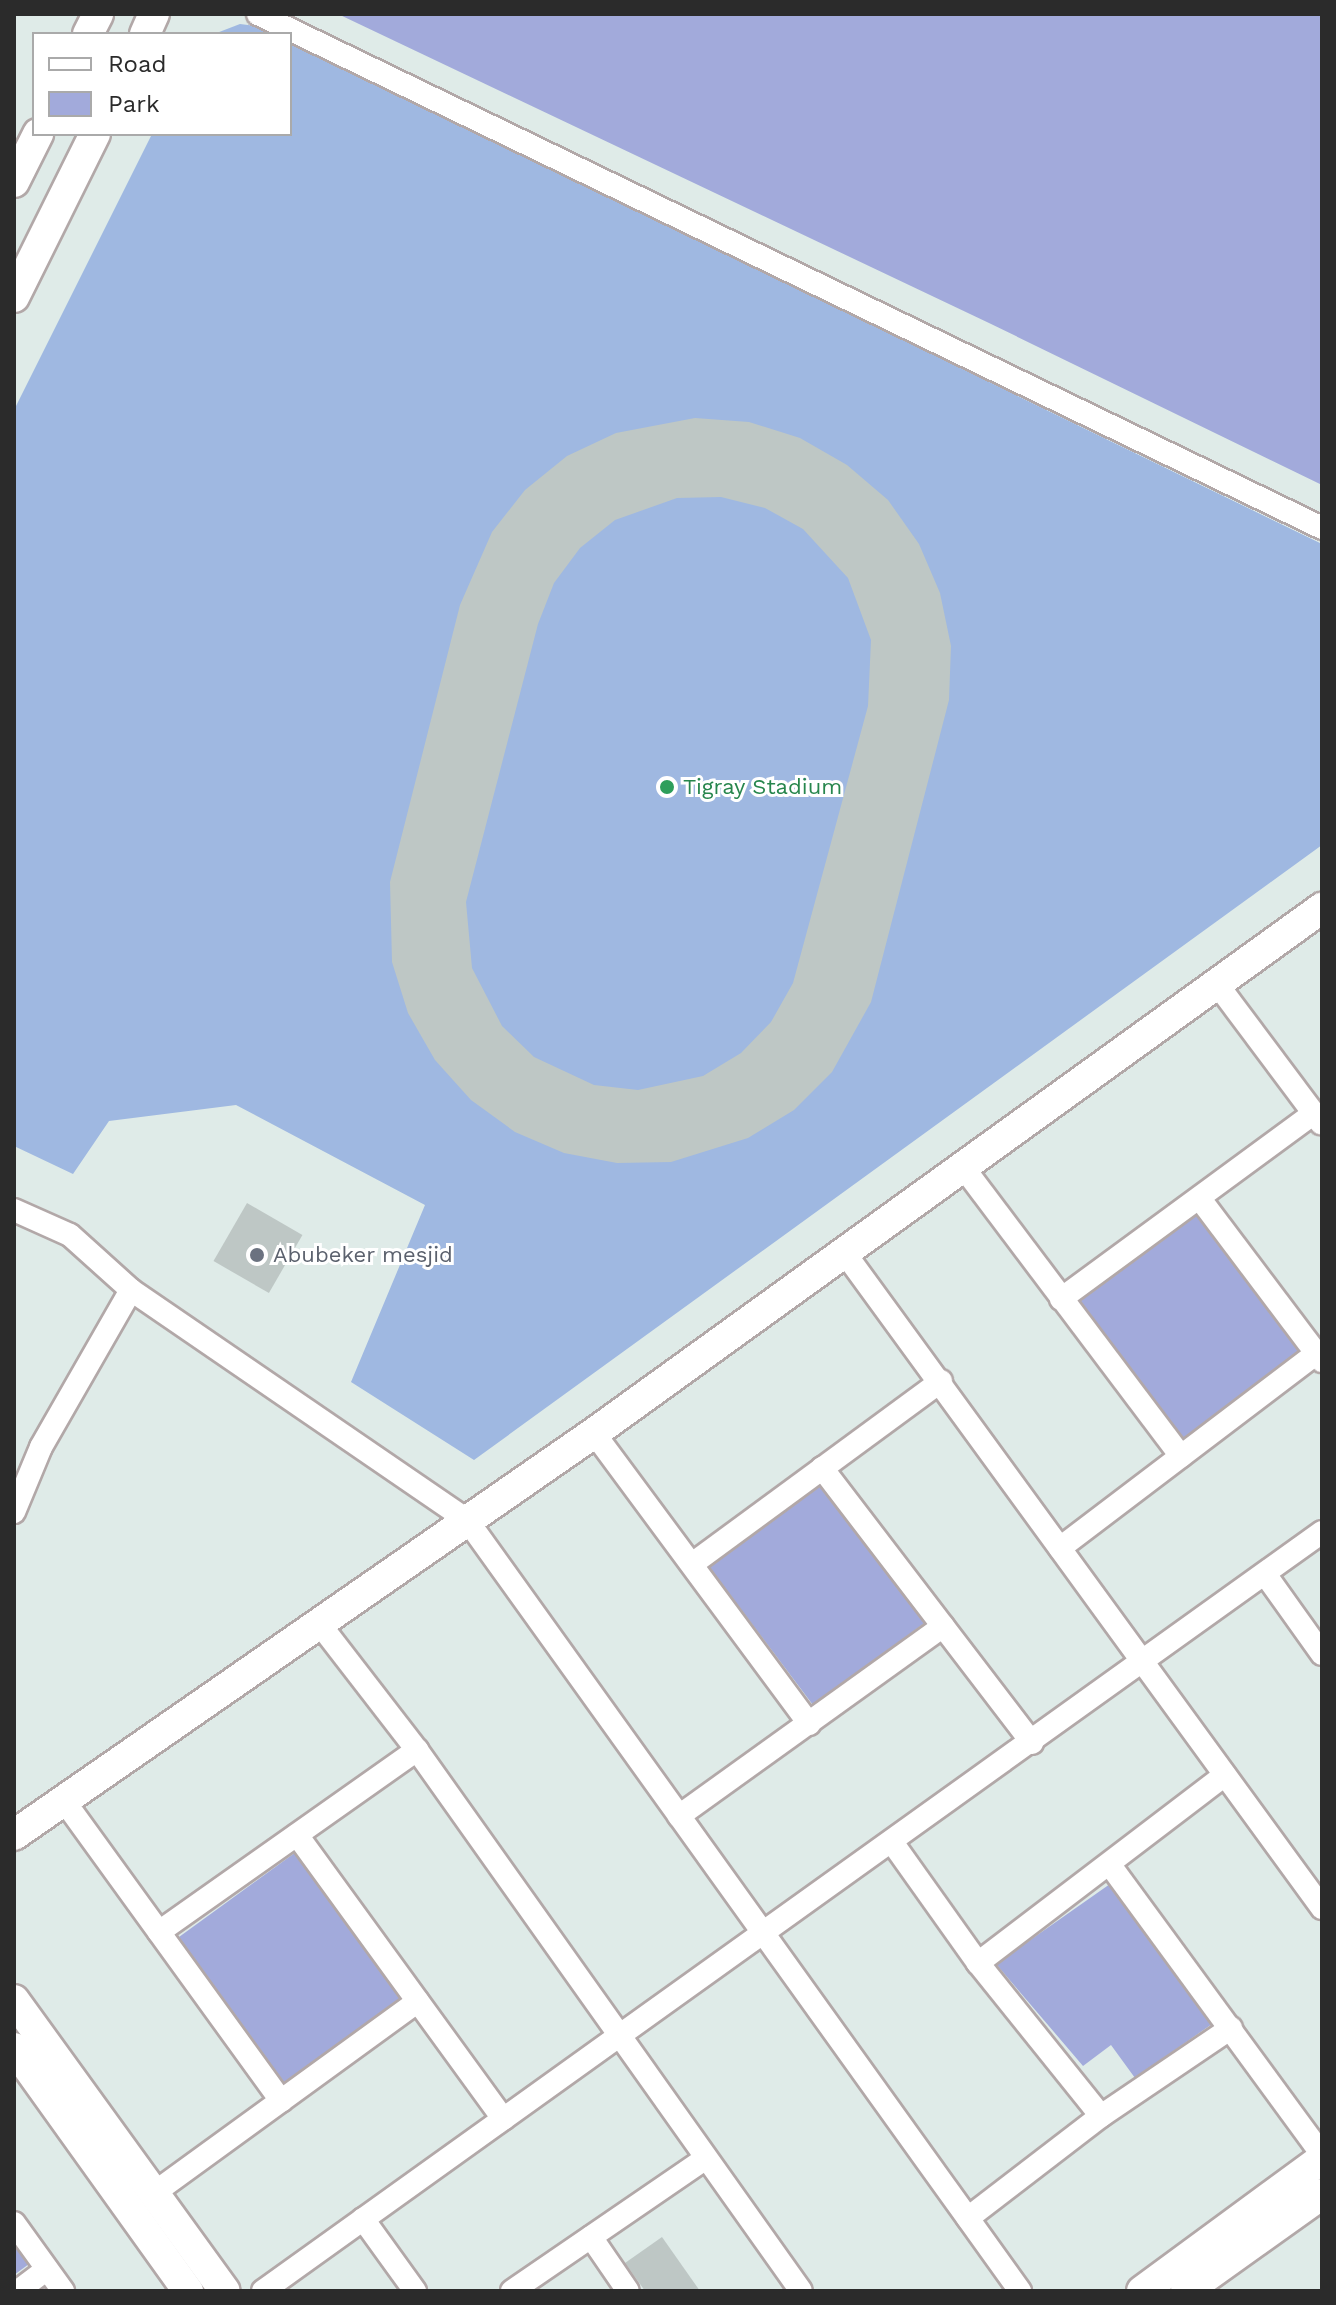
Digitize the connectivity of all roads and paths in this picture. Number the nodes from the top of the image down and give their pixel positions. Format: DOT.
graph roads {
  1 [pos="98,14"];
  2 [pos="258,14"];
  3 [pos="89,32"];
  4 [pos="37,136"];
  5 [pos="94,136"];
  6 [pos="14,182"];
  7 [pos="14,297"];
  8 [pos="1322,528"];
  9 [pos="1322,908"];
  10 [pos="1217,984"];
  11 [pos="1318,1119"];
  12 [pos="963,1167"];
  13 [pos="1200,1199"];
  14 [pos="14,1210"];
  15 [pos="844,1252"];
  16 [pos="131,1290"];
  17 [pos="1061,1299"];
  18 [pos="1319,1358"];
  19 [pos="941,1381"];
  20 [pos="594,1433"];
  21 [pos="1181,1456"];
  22 [pos="822,1468"];
  23 [pos="14,1512"];
  24 [pos="467,1520"];
  25 [pos="1322,1532"];
  26 [pos="1060,1548"];
  27 [pos="692,1564"];
  28 [pos="1265,1574"];
  29 [pos="318,1622"];
  30 [pos="943,1626"];
  31 [pos="1322,1654"];
  32 [pos="1145,1662"];
  33 [pos="809,1724"];
  34 [pos="1032,1743"];
  35 [pos="417,1750"];
  36 [pos="1225,1775"];
  37 [pos="62,1798"];
  38 [pos="679,1816"];
  39 [pos="14,1835"];
  40 [pos="297,1835"];
  41 [pos="892,1842"];
  42 [pos="1110,1865"];
  43 [pos="1322,1908"];
  44 [pos="159,1932"];
  45 [pos="764,1933"];
  46 [pos="978,1963"];
  47 [pos="418,2001"];
  48 [pos="20,2019"];
  49 [pos="1231,2028"];
  50 [pos="622,2034"];
  51 [pos="14,2048"];
  52 [pos="281,2101"];
  53 [pos="1101,2116"];
  54 [pos="503,2119"];
  55 [pos="1322,2157"];
  56 [pos="705,2159"];
  57 [pos="154,2193"];
  58 [pos="1322,2194"];
  59 [pos="968,2218"];
  60 [pos="363,2219"];
  61 [pos="14,2223"];
  62 [pos="591,2237"];
  63 [pos="47,2269"];
  64 [pos="18,2291"];
  65 [pos="63,2291"];
  66 [pos="188,2291"];
  67 [pos="225,2291"];
  68 [pos="263,2291"];
  69 [pos="415,2291"];
  70 [pos="512,2291"];
  71 [pos="628,2291"];
  72 [pos="801,2291"];
  73 [pos="1020,2291"];
  74 [pos="1142,2291"];
  75 [pos="1186,2291"];
  1 -- 3 [label="street"];
  2 -- 8 [label="street"];
  4 -- 6 [label="street"];
  5 -- 7 [label="street"];
  9 -- 10 [label="street"];
  10 -- 11 [label="street"];
  10 -- 12 [label="street"];
  11 -- 13 [label="street"];
  12 -- 15 [label="street"];
  12 -- 17 [label="street"];
  13 -- 17 [label="street"];
  13 -- 18 [label="street"];
  14 -- 16 [label="street"];
  15 -- 19 [label="street"];
  15 -- 20 [label="street"];
  16 -- 23 [label="street"];
  16 -- 24 [label="street"];
  17 -- 21 [label="street"];
  18 -- 21 [label="street"];
  19 -- 22 [label="street"];
  19 -- 26 [label="street"];
  20 -- 24 [label="street"];
  20 -- 27 [label="street"];
  21 -- 26 [label="street"];
  22 -- 27 [label="street"];
  22 -- 30 [label="street"];
  24 -- 29 [label="street"];
  24 -- 38 [label="street"];
  25 -- 28 [label="street"];
  26 -- 32 [label="street"];
  27 -- 33 [label="street"];
  28 -- 31 [label="street"];
  28 -- 32 [label="street"];
  29 -- 35 [label="street"];
  29 -- 37 [label="street"];
  30 -- 33 [label="street"];
  30 -- 34 [label="street"];
  32 -- 34 [label="street"];
  32 -- 36 [label="street"];
  33 -- 38 [label="street"];
  34 -- 41 [label="street"];
  35 -- 40 [label="street"];
  35 -- 50 [label="street"];
  36 -- 42 [label="street"];
  36 -- 43 [label="street"];
  37 -- 39 [label="street"];
  37 -- 44 [label="street"];
  38 -- 45 [label="street"];
  40 -- 44 [label="street"];
  40 -- 47 [label="street"];
  41 -- 45 [label="street"];
  41 -- 46 [label="street"];
  42 -- 46 [label="street"];
  42 -- 49 [label="street"];
  44 -- 52 [label="street"];
  45 -- 50 [label="street"];
  45 -- 59 [label="street"];
  46 -- 53 [label="street"];
  47 -- 52 [label="street"];
  47 -- 54 [label="street"];
  48 -- 57 [label="street"];
  49 -- 53 [label="street"];
  49 -- 55 [label="street"];
  50 -- 54 [label="street"];
  50 -- 56 [label="street"];
  51 -- 66 [label="street"];
  52 -- 57 [label="street"];
  53 -- 59 [label="street"];
  54 -- 60 [label="street"];
  55 -- 74 [label="street"];
  56 -- 62 [label="street"];
  56 -- 72 [label="street"];
  57 -- 67 [label="street"];
  58 -- 75 [label="street"];
  59 -- 73 [label="street"];
  60 -- 68 [label="street"];
  60 -- 69 [label="street"];
  61 -- 63 [label="street"];
  62 -- 70 [label="street"];
  62 -- 71 [label="street"];
  63 -- 64 [label="street"];
  63 -- 65 [label="street"];
}
